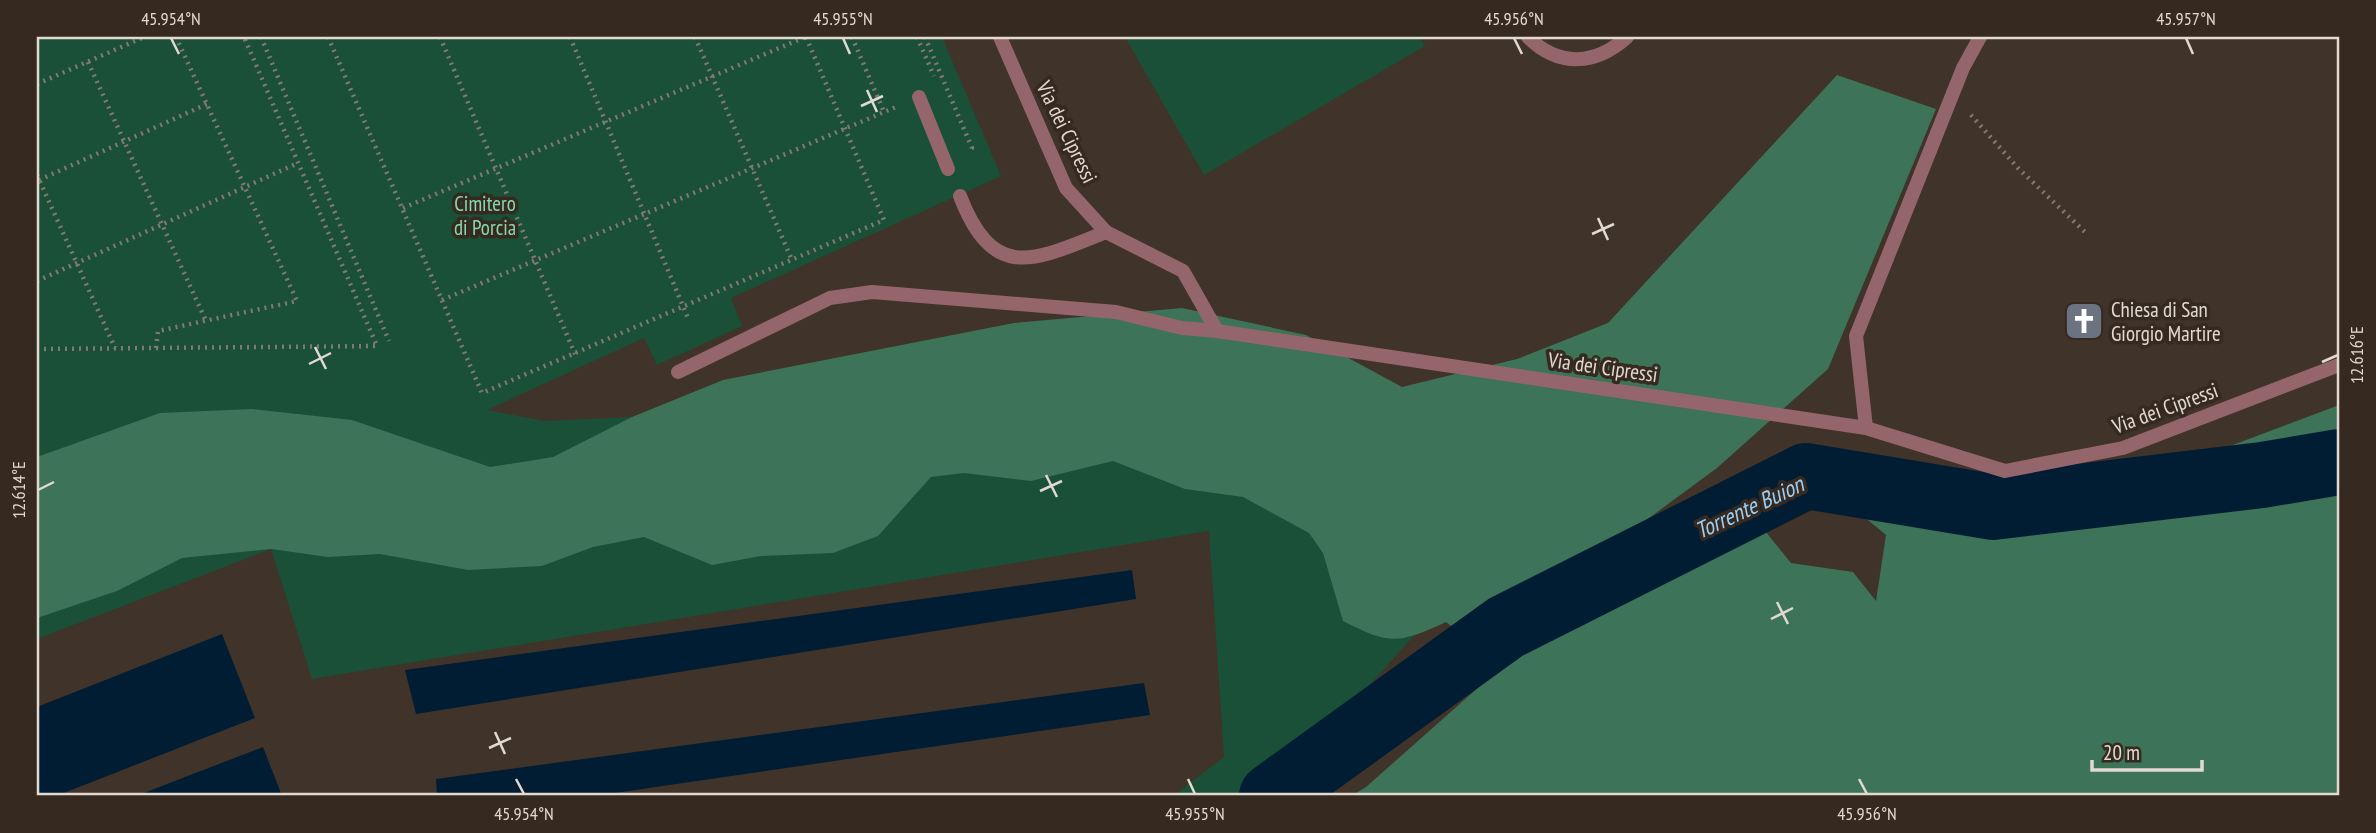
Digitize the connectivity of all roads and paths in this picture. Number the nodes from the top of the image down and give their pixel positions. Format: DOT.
graph roads {
  1 [pos="144,37"];
  2 [pos="176,37"];
  3 [pos="244,37"];
  4 [pos="261,37"];
  5 [pos="328,37"];
  6 [pos="440,37"];
  7 [pos="570,37"];
  8 [pos="695,37"];
  9 [pos="805,37"];
  10 [pos="852,37"];
  11 [pos="925,37"];
  12 [pos="1000,37"];
  13 [pos="1528,37"];
  14 [pos="1627,37"];
  15 [pos="1980,37"];
  16 [pos="88,62"];
  17 [pos="712,76"];
  18 [pos="37,84"];
  19 [pos="1952,93"];
  20 [pos="919,97"];
  21 [pos="207,104"];
  22 [pos="884,112"];
  23 [pos="606,121"];
  24 [pos="845,129"];
  25 [pos="125,142"];
  26 [pos="972,148"];
  27 [pos="299,163"];
  28 [pos="496,168"];
  29 [pos="752,169"];
  30 [pos="948,169"];
  31 [pos="38,179"];
  32 [pos="245,187"];
  33 [pos="960,196"];
  34 [pos="402,208"];
  35 [pos="646,213"];
  36 [pos="162,224"];
  37 [pos="1106,232"];
  38 [pos="2087,234"];
  39 [pos="535,260"];
  40 [pos="792,260"];
  41 [pos="77,263"];
  42 [pos="37,281"];
  43 [pos="442,300"];
  44 [pos="682,307"];
  45 [pos="688,318"];
  46 [pos="206,321"];
  47 [pos="1217,331"];
  48 [pos="389,341"];
  49 [pos="115,348"];
  50 [pos="156,348"];
  51 [pos="37,349"];
  52 [pos="575,354"];
  53 [pos="2339,365"];
  54 [pos="678,372"];
  55 [pos="1866,428"];
  1 -- 16 [label="path"];
  2 -- 21 [label="path"];
  3 -- 27 [label="path"];
  4 -- 48 [label="path"];
  5 -- 34 [label="path"];
  6 -- 28 [label="path"];
  7 -- 23 [label="path"];
  8 -- 17 [label="path"];
  9 -- 17 [label="path"];
  9 -- 24 [label="path"];
  10 -- 22 [label="path"];
  11 -- 26 [label="path"];
  12 -- 37 [label="street, Via dei Cipressi"];
  13 -- 14 [label="street"];
  15 -- 19 [label="street"];
  16 -- 18 [label="path"];
  16 -- 25 [label="path"];
  17 -- 23 [label="path"];
  17 -- 29 [label="path"];
  19 -- 38 [label="path"];
  19 -- 55 [label="street"];
  20 -- 22 [label="path"];
  20 -- 30 [label="street"];
  21 -- 25 [label="path"];
  21 -- 32 [label="path"];
  22 -- 24 [label="path"];
  23 -- 28 [label="path"];
  23 -- 35 [label="path"];
  24 -- 29 [label="path"];
  24 -- 40 [label="path"];
  25 -- 31 [label="path"];
  25 -- 36 [label="path"];
  27 -- 32 [label="path"];
  27 -- 50 [label="path"];
  28 -- 34 [label="path"];
  28 -- 39 [label="path"];
  29 -- 35 [label="path"];
  29 -- 40 [label="path"];
  31 -- 41 [label="path"];
  32 -- 36 [label="path"];
  32 -- 46 [label="path"];
  33 -- 37 [label="street"];
  34 -- 43 [label="path"];
  35 -- 39 [label="path"];
  35 -- 44 [label="path"];
  36 -- 41 [label="path"];
  36 -- 46 [label="path"];
  37 -- 47 [label="street, Via dei Cipressi"];
  39 -- 43 [label="path"];
  39 -- 52 [label="path"];
  40 -- 44 [label="path"];
  41 -- 42 [label="path"];
  41 -- 49 [label="path"];
  43 -- 52 [label="path"];
  44 -- 45 [label="path"];
  44 -- 52 [label="path"];
  46 -- 50 [label="path"];
  47 -- 54 [label="street"];
  47 -- 55 [label="street, Via dei Cipressi"];
  49 -- 50 [label="path"];
  49 -- 51 [label="path"];
  53 -- 55 [label="street, Via dei Cipressi"];
}
